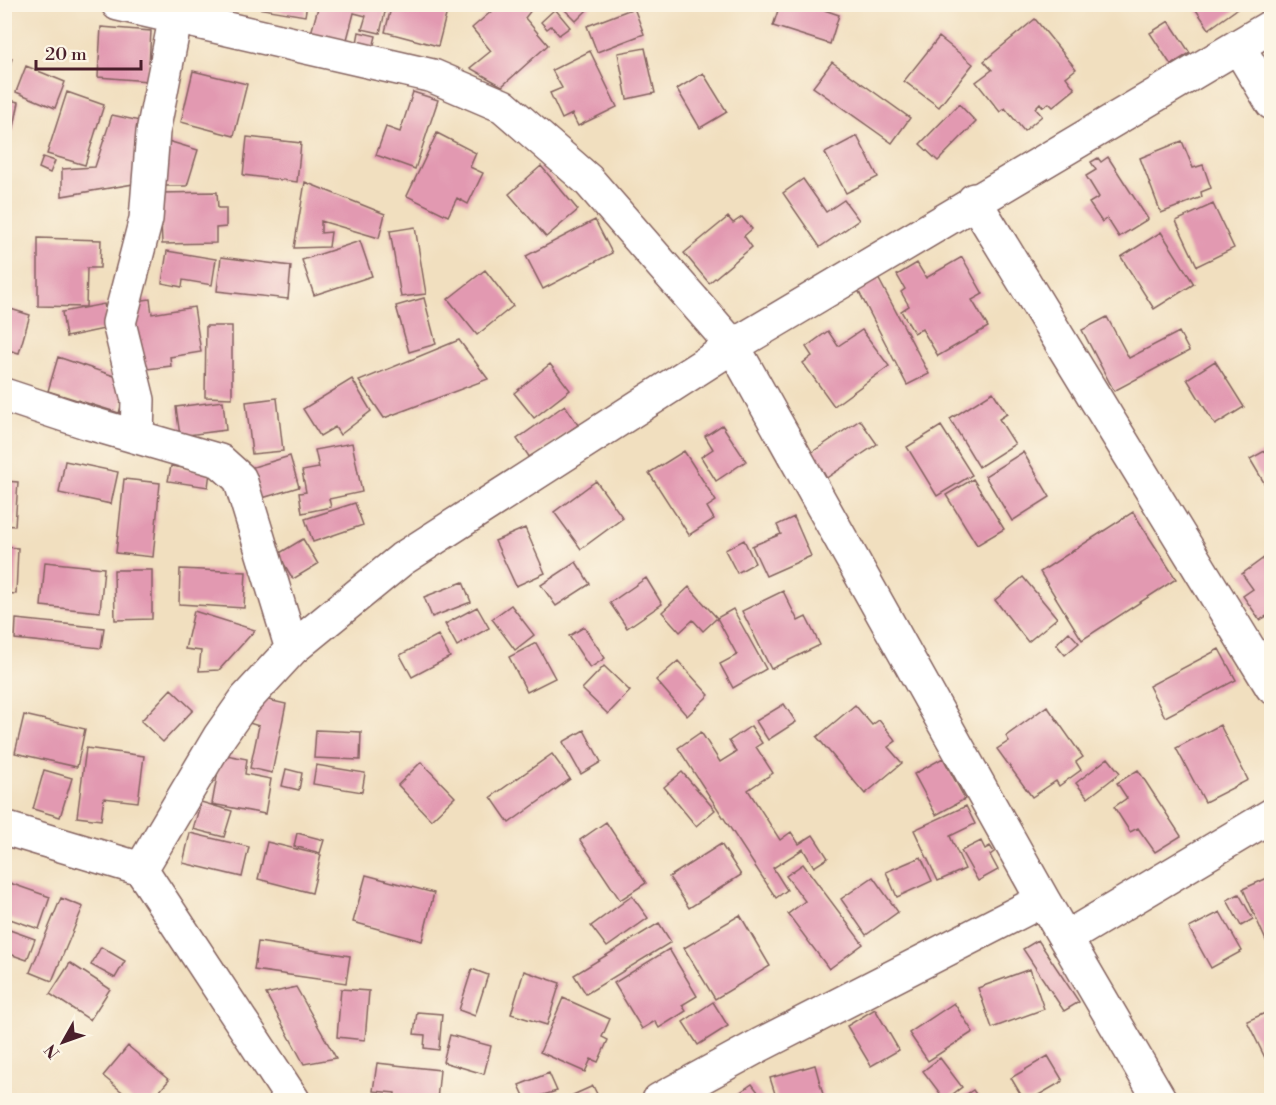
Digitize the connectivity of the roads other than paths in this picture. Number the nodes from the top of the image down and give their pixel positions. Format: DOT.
graph roads {
  1 [pos="118,4"];
  2 [pos="175,20"];
  3 [pos="1272,26"];
  4 [pos="1238,46"];
  5 [pos="1272,104"];
  6 [pos="974,200"];
  7 [pos="733,346"];
  8 [pos="4,395"];
  9 [pos="137,436"];
  10 [pos="292,649"];
  11 [pos="1272,687"];
  12 [pos="1272,814"];
  13 [pos="4,828"];
  14 [pos="141,869"];
  15 [pos="1043,900"];
  16 [pos="1066,938"];
  17 [pos="293,1101"];
  18 [pos="659,1101"];
  19 [pos="1160,1101"];
  1 -- 2 [label="street"];
  2 -- 7 [label="street"];
  2 -- 9 [label="street"];
  3 -- 4 [label="street"];
  4 -- 5 [label="street"];
  4 -- 6 [label="street"];
  6 -- 7 [label="street"];
  6 -- 11 [label="street"];
  7 -- 10 [label="street"];
  7 -- 15 [label="street"];
  8 -- 9 [label="street"];
  9 -- 10 [label="street"];
  10 -- 14 [label="street"];
  12 -- 16 [label="street"];
  13 -- 14 [label="street"];
  14 -- 17 [label="street"];
  15 -- 16 [label="street"];
  15 -- 18 [label="street"];
  16 -- 19 [label="street"];
}
